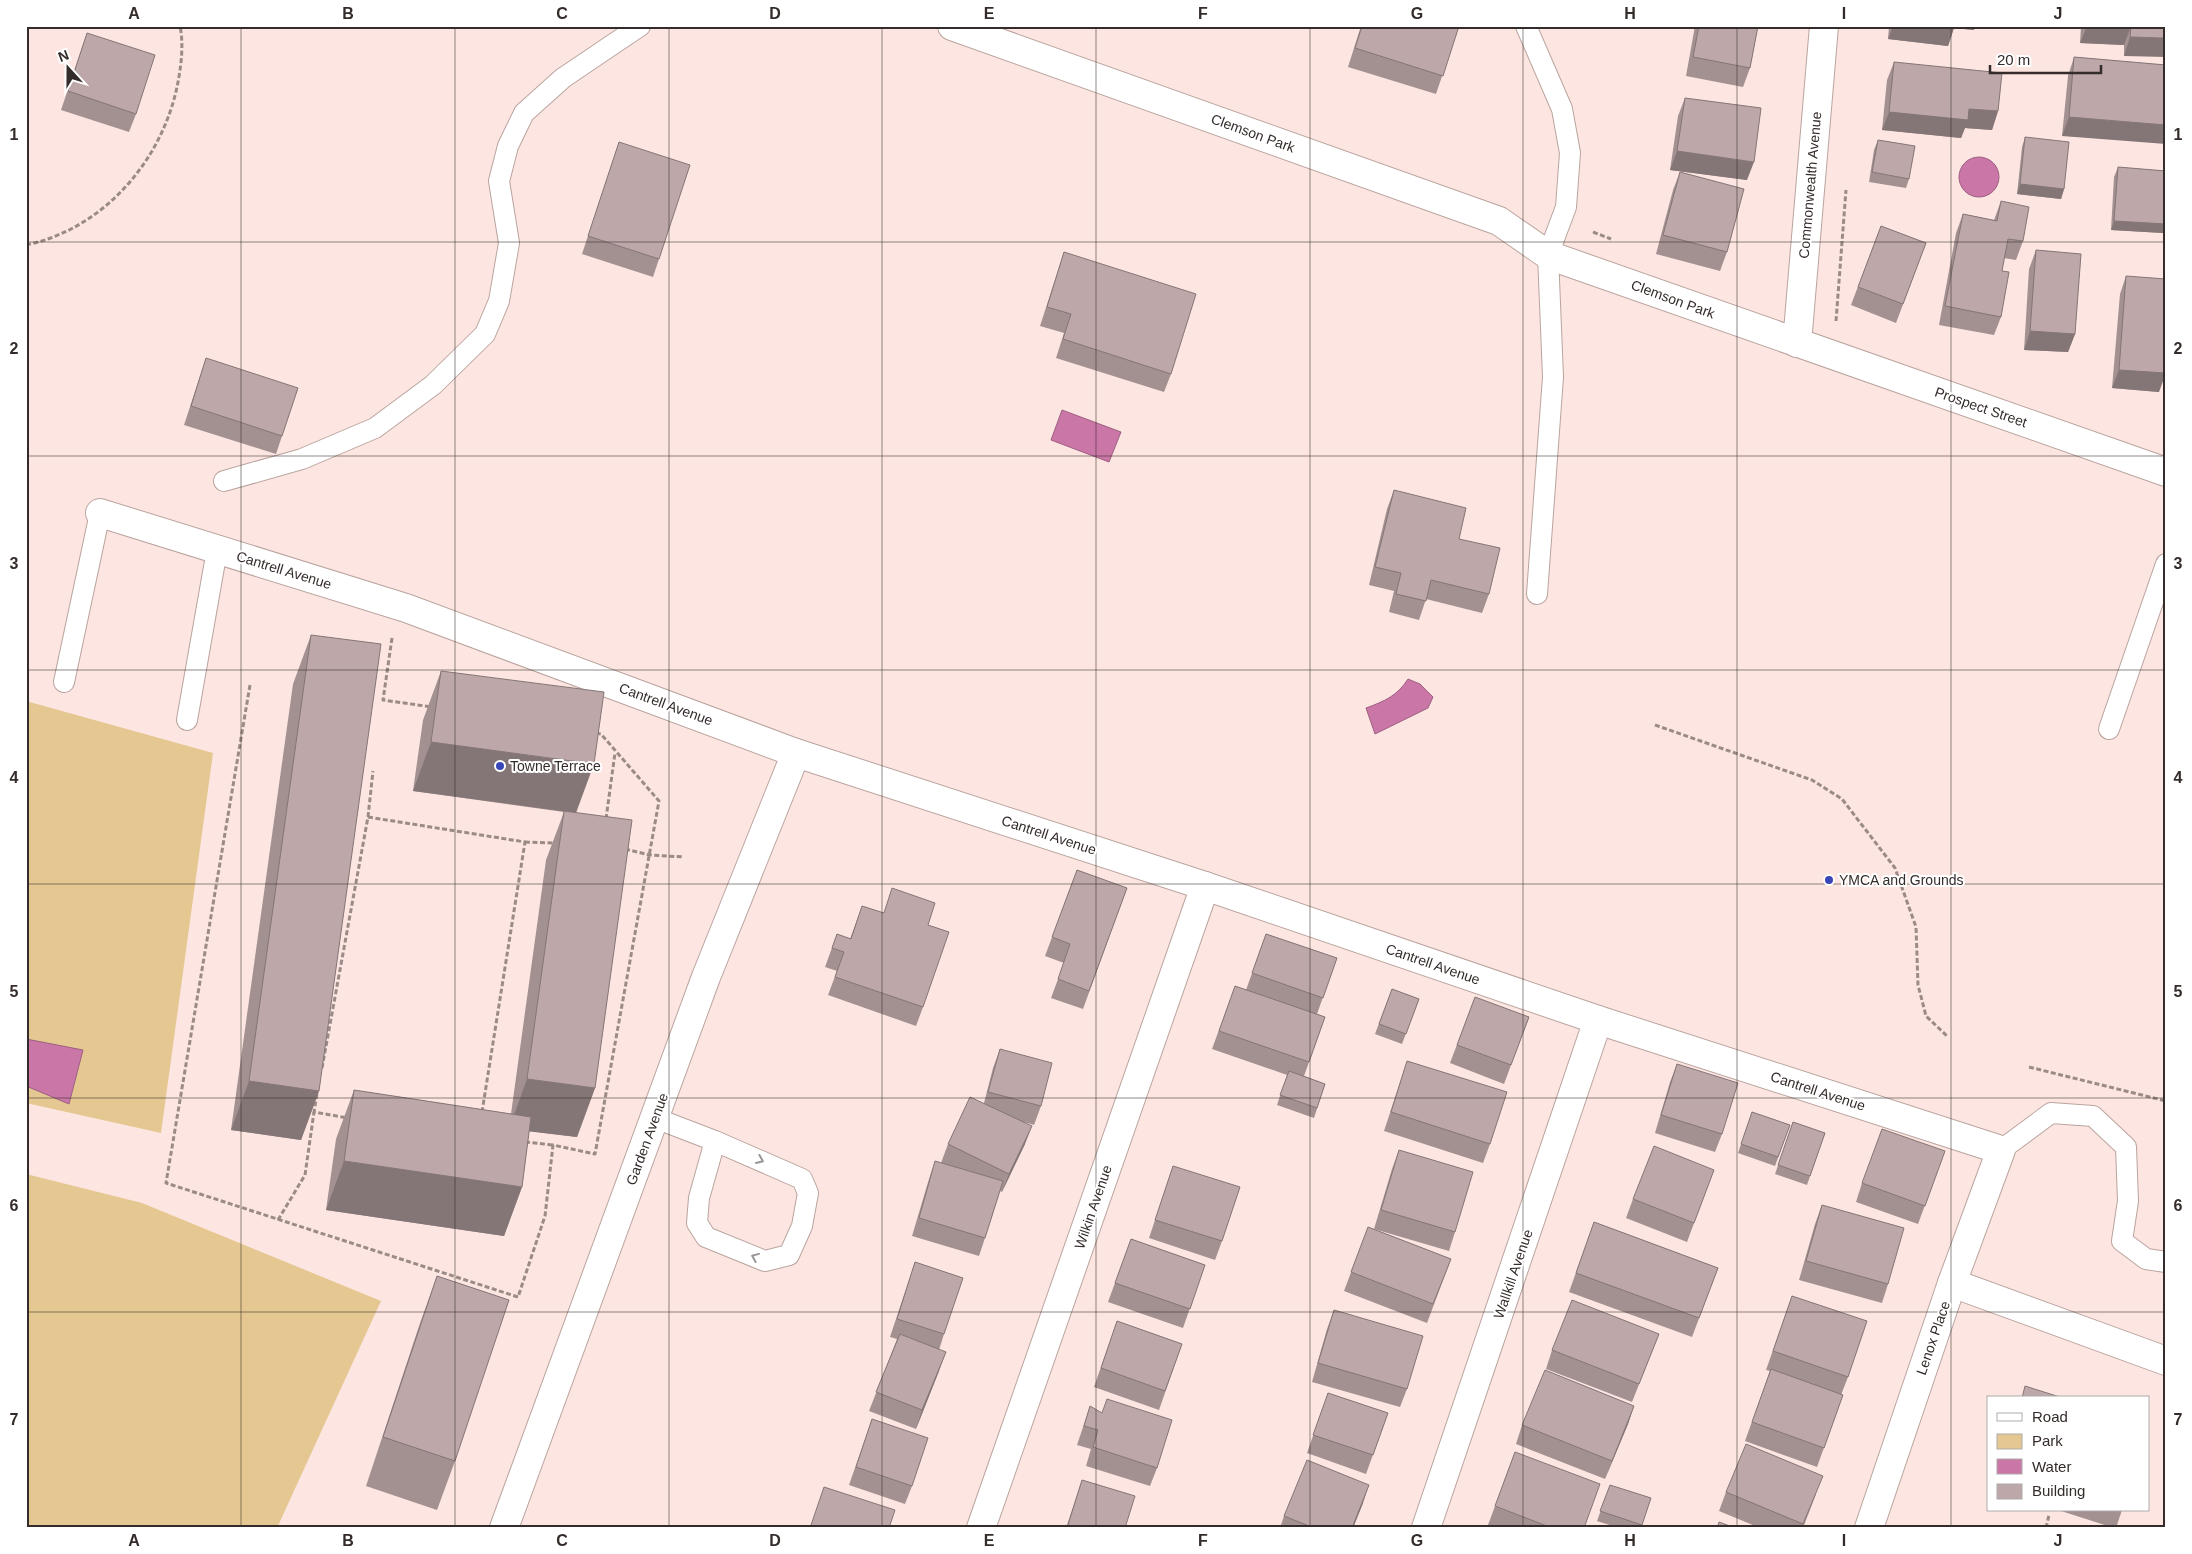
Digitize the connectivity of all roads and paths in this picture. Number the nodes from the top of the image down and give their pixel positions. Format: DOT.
graph roads {
  1 [pos="180,26"];
  2 [pos="640,26"];
  3 [pos="952,26"];
  4 [pos="1526,26"];
  5 [pos="1824,26"];
  6 [pos="1847,181"];
  7 [pos="1593,232"];
  8 [pos="1620,243"];
  9 [pos="26,245"];
  10 [pos="1548,255"];
  11 [pos="1835,327"];
  12 [pos="1797,343"];
  13 [pos="2166,472"];
  14 [pos="224,481"];
  15 [pos="100,513"];
  16 [pos="217,550"];
  17 [pos="2166,564"];
  18 [pos="1537,594"];
  19 [pos="392,634"];
  20 [pos="64,682"];
  21 [pos="250,685"];
  22 [pos="439,708"];
  23 [pos="187,720"];
  24 [pos="1655,725"];
  25 [pos="2109,729"];
  26 [pos="593,732"];
  27 [pos="615,753"];
  28 [pos="796,753"];
  29 [pos="373,771"];
  30 [pos="368,817"];
  31 [pos="605,826"];
  32 [pos="525,842"];
  33 [pos="564,843"];
  34 [pos="622,848"];
  35 [pos="650,855"];
  36 [pos="684,856"];
  37 [pos="1205,886"];
  38 [pos="1598,1020"];
  39 [pos="1947,1036"];
  40 [pos="2029,1067"];
  41 [pos="321,1073"];
  42 [pos="317,1093"];
  43 [pos="2166,1101"];
  44 [pos="314,1112"];
  45 [pos="352,1118"];
  46 [pos="481,1118"];
  47 [pos="655,1118"];
  48 [pos="515,1141"];
  49 [pos="715,1141"];
  50 [pos="553,1145"];
  51 [pos="2001,1150"];
  52 [pos="278,1220"];
  53 [pos="2166,1262"];
  54 [pos="1952,1283"];
  55 [pos="2166,1361"];
  56 [pos="2049,1515"];
  57 [pos="504,1528"];
  58 [pos="981,1528"];
  59 [pos="1426,1528"];
  60 [pos="1869,1528"];
  61 [pos="2046,1528"];
  1 -- 9 [label="path"];
  2 -- 14 [label="lane"];
  3 -- 10 [label="street, Clemson Park"];
  4 -- 10 [label="lane"];
  5 -- 12 [label="street, Commonwealth Avenue"];
  6 -- 11 [label="path"];
  7 -- 8 [label="path"];
  10 -- 12 [label="street, Clemson Park"];
  10 -- 18 [label="lane"];
  12 -- 13 [label="street, Prospect Street"];
  15 -- 16 [label="street, Cantrell Avenue"];
  15 -- 20 [label="lane"];
  16 -- 23 [label="lane"];
  16 -- 28 [label="street, Cantrell Avenue"];
  17 -- 25 [label="lane"];
  19 -- 22 [label="path"];
  21 -- 52 [label="path"];
  24 -- 39 [label="path"];
  26 -- 27 [label="path"];
  27 -- 31 [label="path"];
  27 -- 35 [label="path"];
  28 -- 37 [label="street, Cantrell Avenue"];
  28 -- 47 [label="street, Garden Avenue"];
  29 -- 30 [label="path"];
  30 -- 32 [label="path"];
  30 -- 41 [label="path"];
  32 -- 33 [label="path"];
  32 -- 46 [label="path"];
  34 -- 35 [label="path"];
  35 -- 36 [label="path"];
  35 -- 50 [label="path"];
  37 -- 38 [label="street, Cantrell Avenue"];
  37 -- 58 [label="street, Wilkin Avenue"];
  38 -- 51 [label="street, Cantrell Avenue"];
  38 -- 59 [label="street, Wallkill Avenue"];
  40 -- 43 [label="path"];
  42 -- 44 [label="path"];
  44 -- 45 [label="path"];
  44 -- 52 [label="path"];
  47 -- 49 [label="lane"];
  47 -- 57 [label="street, Garden Avenue"];
  48 -- 50 [label="path"];
  49 -- 49 [label="lane, one-way"];
  50 -- 52 [label="path"];
  51 -- 53 [label="lane"];
  51 -- 54 [label="street, Lenox Place"];
  54 -- 55 [label="street"];
  54 -- 60 [label="street, Lenox Place"];
  56 -- 61 [label="path"];
}
